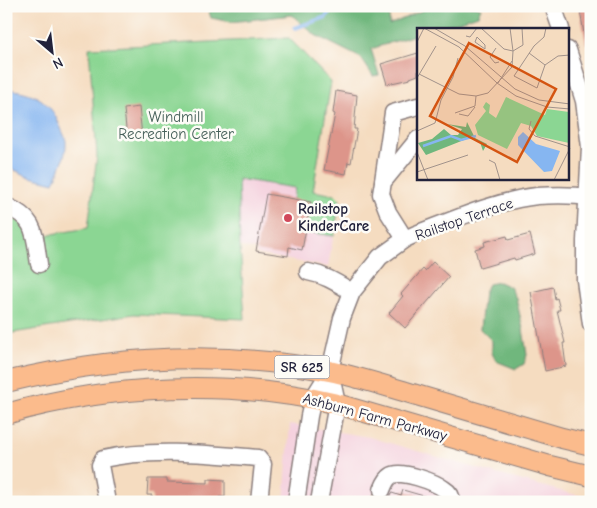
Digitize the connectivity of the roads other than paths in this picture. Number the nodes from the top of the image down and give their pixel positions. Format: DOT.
graph roads {
  1 [pos="553,6"];
  2 [pos="561,28"];
  3 [pos="570,56"];
  4 [pos="417,106"];
  5 [pos="417,140"];
  6 [pos="383,182"];
  7 [pos="589,196"];
  8 [pos="6,206"];
  9 [pos="405,239"];
  10 [pos="39,264"];
  11 [pos="308,272"];
  12 [pos="352,292"];
  13 [pos="591,324"];
  14 [pos="330,371"];
  15 [pos="6,382"];
  16 [pos="313,398"];
  17 [pos="337,404"];
  18 [pos="6,414"];
  19 [pos="591,445"];
  20 [pos="591,476"];
  21 [pos="382,490"];
  22 [pos="107,502"];
  23 [pos="259,502"];
  24 [pos="296,502"];
  25 [pos="319,502"];
  26 [pos="452,502"];
  1 -- 2 [label="street"];
  3 -- 7 [label="street"];
  4 -- 6 [label="street"];
  5 -- 6 [label="street"];
  6 -- 9 [label="street"];
  7 -- 9 [label="street, Railstop Terrace"];
  7 -- 13 [label="street"];
  8 -- 10 [label="street"];
  9 -- 12 [label="street, Railstop Terrace"];
  11 -- 12 [label="street"];
  12 -- 14 [label="street, Railstop Terrace"];
  14 -- 15 [label="main road, Ashburn Farm Parkway / SR 625"];
  14 -- 16 [label="street"];
  14 -- 17 [label="street"];
  14 -- 19 [label="main road, Ashburn Farm Parkway / SR 625"];
  16 -- 17 [label="main road, Ashburn Farm Parkway / SR 625"];
  16 -- 18 [label="main road, Ashburn Farm Parkway / SR 625"];
  16 -- 24 [label="street"];
  17 -- 20 [label="main road, Ashburn Farm Parkway / SR 625"];
  17 -- 25 [label="street"];
  21 -- 26 [label="street"];
  22 -- 23 [label="street"];
}
